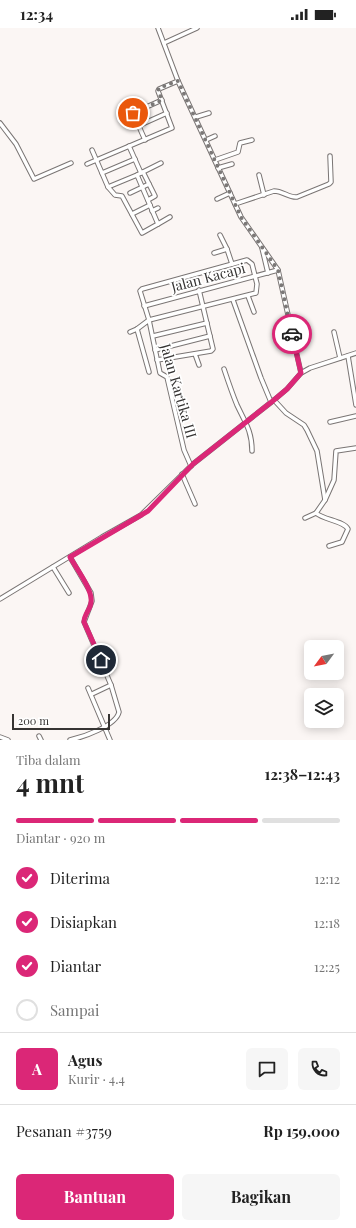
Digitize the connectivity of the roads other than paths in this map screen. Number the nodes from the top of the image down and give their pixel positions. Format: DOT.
graph roads {
  1 [pos="158,28"];
  2 [pos="196,28"];
  3 [pos="164,42"];
  4 [pos="178,81"];
  5 [pos="162,100"];
  6 [pos="168,113"];
  7 [pos="209,113"];
  8 [pos="196,117"];
  9 [pos="0,123"];
  10 [pos="138,126"];
  11 [pos="216,136"];
  12 [pos="145,140"];
  13 [pos="206,140"];
  14 [pos="252,140"];
  15 [pos="129,146"];
  16 [pos="92,150"];
  17 [pos="330,156"];
  18 [pos="96,160"];
  19 [pos="135,160"];
  20 [pos="215,160"];
  21 [pos="71,163"];
  22 [pos="161,163"];
  23 [pos="87,164"];
  24 [pos="232,164"];
  25 [pos="218,168"];
  26 [pos="142,172"];
  27 [pos="102,173"];
  28 [pos="136,175"];
  29 [pos="259,175"];
  30 [pos="149,184"];
  31 [pos="108,186"];
  32 [pos="142,188"];
  33 [pos="130,193"];
  34 [pos="230,193"];
  35 [pos="264,195"];
  36 [pos="148,200"];
  37 [pos="217,200"];
  38 [pos="235,204"];
  39 [pos="150,205"];
  40 [pos="158,208"];
  41 [pos="152,211"];
  42 [pos="132,214"];
  43 [pos="170,217"];
  44 [pos="158,224"];
  45 [pos="220,235"];
  46 [pos="262,248"];
  47 [pos="227,249"];
  48 [pos="214,253"];
  49 [pos="232,264"];
  50 [pos="278,270"];
  51 [pos="268,273"];
  52 [pos="255,276"];
  53 [pos="199,290"];
  54 [pos="248,296"];
  55 [pos="233,300"];
  56 [pos="144,306"];
  57 [pos="203,307"];
  58 [pos="254,312"];
  59 [pos="149,320"];
  60 [pos="207,323"];
  61 [pos="137,329"];
  62 [pos="130,332"];
  63 [pos="334,332"];
  64 [pos="153,336"];
  65 [pos="210,336"];
  66 [pos="155,350"];
  67 [pos="356,353"];
  68 [pos="195,354"];
  69 [pos="348,356"];
  70 [pos="340,358"];
  71 [pos="157,360"];
  72 [pos="199,364"];
  73 [pos="224,369"];
  74 [pos="149,372"];
  75 [pos="301,373"];
  76 [pos="273,401"];
  77 [pos="356,405"];
  78 [pos="356,416"];
  79 [pos="247,422"];
  80 [pos="330,422"];
  81 [pos="356,448"];
  82 [pos="252,451"];
  83 [pos="191,466"];
  84 [pos="182,474"];
  85 [pos="325,500"];
  86 [pos="195,504"];
  87 [pos="316,512"];
  88 [pos="305,518"];
  89 [pos="329,546"];
  90 [pos="70,557"];
  91 [pos="53,567"];
  92 [pos="69,593"];
  93 [pos="0,599"];
  94 [pos="111,685"];
  95 [pos="88,688"];
  96 [pos="92,694"];
  97 [pos="103,727"];
  98 [pos="39,736"];
  99 [pos="0,737"];
  100 [pos="8,740"];
  101 [pos="41,740"];
  102 [pos="70,740"];
  103 [pos="110,740"];
  1 -- 3 [label="street"];
  2 -- 3 [label="street"];
  3 -- 4 [label="street"];
  4 -- 5 [label="street"];
  4 -- 8 [label="street"];
  5 -- 6 [label="street"];
  5 -- 10 [label="street"];
  6 -- 10 [label="street"];
  6 -- 12 [label="street"];
  7 -- 8 [label="street"];
  8 -- 13 [label="street"];
  9 -- 21 [label="street"];
  10 -- 12 [label="street"];
  11 -- 13 [label="street"];
  12 -- 15 [label="street"];
  13 -- 20 [label="street"];
  14 -- 20 [label="street"];
  15 -- 18 [label="street"];
  15 -- 19 [label="street"];
  16 -- 18 [label="street"];
  17 -- 35 [label="street"];
  18 -- 23 [label="street"];
  18 -- 27 [label="street"];
  19 -- 26 [label="street"];
  19 -- 27 [label="street"];
  20 -- 25 [label="street"];
  22 -- 26 [label="street"];
  24 -- 25 [label="street"];
  25 -- 34 [label="street"];
  26 -- 28 [label="street"];
  26 -- 30 [label="street"];
  27 -- 31 [label="street"];
  28 -- 31 [label="street"];
  28 -- 32 [label="street"];
  29 -- 35 [label="street"];
  30 -- 32 [label="street"];
  30 -- 36 [label="street"];
  31 -- 42 [label="street"];
  32 -- 33 [label="street"];
  32 -- 36 [label="street"];
  34 -- 37 [label="street"];
  34 -- 38 [label="street"];
  35 -- 38 [label="street"];
  36 -- 39 [label="street"];
  38 -- 46 [label="street"];
  39 -- 41 [label="street"];
  39 -- 42 [label="street"];
  40 -- 41 [label="street"];
  41 -- 44 [label="street"];
  42 -- 44 [label="street"];
  43 -- 44 [label="street"];
  45 -- 47 [label="street"];
  46 -- 50 [label="street"];
  46 -- 51 [label="street"];
  47 -- 48 [label="street"];
  47 -- 49 [label="street"];
  49 -- 52 [label="street"];
  49 -- 56 [label="street, Jalan Kartika III"];
  50 -- 51 [label="street, Jalan Kacapi"];
  50 -- 75 [label="street"];
  51 -- 52 [label="street, Jalan Kacapi"];
  52 -- 53 [label="street, Jalan Kacapi"];
  52 -- 54 [label="street"];
  53 -- 56 [label="street, Jalan Kacapi"];
  53 -- 57 [label="street"];
  54 -- 55 [label="street"];
  54 -- 58 [label="street"];
  55 -- 57 [label="street"];
  55 -- 76 [label="street"];
  56 -- 59 [label="street, Jalan Kartika III"];
  57 -- 59 [label="street"];
  57 -- 60 [label="street"];
  59 -- 61 [label="street"];
  59 -- 64 [label="street, Jalan Kartika III"];
  60 -- 64 [label="street"];
  60 -- 65 [label="street"];
  61 -- 62 [label="street"];
  61 -- 74 [label="street"];
  63 -- 70 [label="street"];
  64 -- 66 [label="street, Jalan Kartika III"];
  65 -- 66 [label="street"];
  65 -- 68 [label="street"];
  66 -- 71 [label="street, Jalan Kartika III"];
  67 -- 69 [label="street"];
  68 -- 71 [label="street"];
  68 -- 72 [label="street"];
  69 -- 70 [label="street"];
  69 -- 77 [label="street"];
  70 -- 75 [label="street"];
  71 -- 83 [label="street, Jalan Kartika III"];
  73 -- 79 [label="street"];
  75 -- 76 [label="street"];
  76 -- 79 [label="street"];
  76 -- 85 [label="street"];
  78 -- 80 [label="street"];
  79 -- 82 [label="street"];
  79 -- 83 [label="street"];
  81 -- 85 [label="street"];
  83 -- 84 [label="street"];
  84 -- 86 [label="street"];
  84 -- 90 [label="street"];
  85 -- 87 [label="street"];
  87 -- 88 [label="street"];
  87 -- 89 [label="street"];
  90 -- 91 [label="street"];
  90 -- 94 [label="street"];
  91 -- 92 [label="street"];
  91 -- 93 [label="street"];
  94 -- 96 [label="street"];
  94 -- 97 [label="street"];
  95 -- 96 [label="street"];
  96 -- 97 [label="street"];
  97 -- 102 [label="street"];
  97 -- 103 [label="street"];
  98 -- 101 [label="street"];
  99 -- 100 [label="street"];
}
